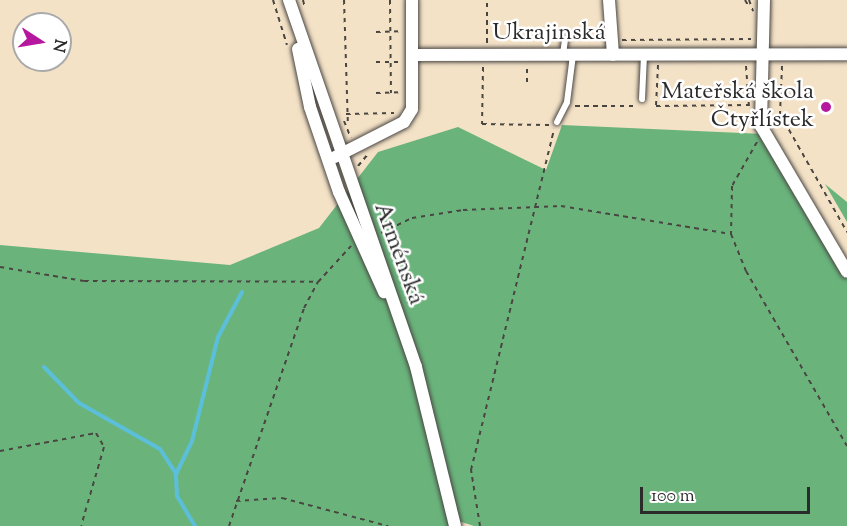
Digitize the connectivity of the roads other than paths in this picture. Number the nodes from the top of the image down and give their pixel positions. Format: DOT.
graph roads {
  1 [pos="288,0"];
  2 [pos="412,0"];
  3 [pos="609,0"];
  4 [pos="764,0"];
  5 [pos="565,39"];
  6 [pos="297,43"];
  7 [pos="568,54"];
  8 [pos="847,54"];
  9 [pos="613,55"];
  10 [pos="644,55"];
  11 [pos="764,55"];
  12 [pos="409,58"];
  13 [pos="642,99"];
  14 [pos="556,124"];
  15 [pos="333,133"];
  16 [pos="362,147"];
  17 [pos="340,154"];
  18 [pos="332,170"];
  19 [pos="847,272"];
  20 [pos="390,293"];
  21 [pos="400,319"];
  22 [pos="455,526"];
  1 -- 6 [label="street"];
  1 -- 15 [label="street, Arménská"];
  2 -- 12 [label="street"];
  3 -- 9 [label="street"];
  4 -- 11 [label="street"];
  5 -- 7 [label="lane"];
  6 -- 17 [label="street"];
  6 -- 18 [label="street"];
  7 -- 9 [label="street, Ukrajinská"];
  7 -- 12 [label="street, Ukrajinská"];
  7 -- 14 [label="lane"];
  8 -- 11 [label="street, Ukrajinská"];
  9 -- 10 [label="street, Ukrajinská"];
  10 -- 11 [label="street, Ukrajinská"];
  10 -- 13 [label="lane"];
  11 -- 19 [label="street"];
  12 -- 16 [label="street"];
  15 -- 16 [label="street"];
  15 -- 17 [label="street, Arménská"];
  16 -- 17 [label="street"];
  16 -- 20 [label="street"];
  17 -- 18 [label="street"];
  17 -- 20 [label="street, Arménská"];
  18 -- 21 [label="street"];
  20 -- 21 [label="street, Arménská"];
  21 -- 22 [label="street, Arménská"];
}
